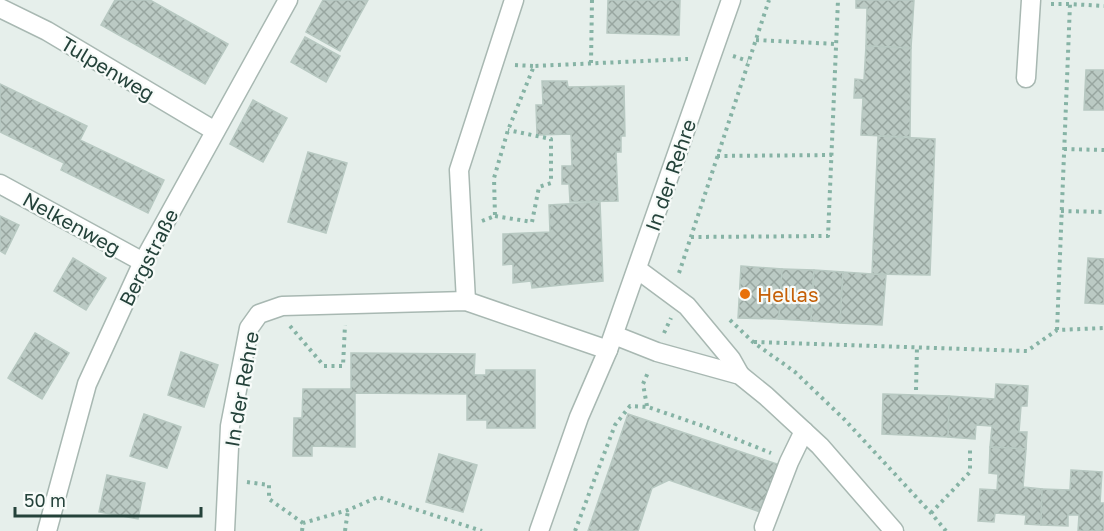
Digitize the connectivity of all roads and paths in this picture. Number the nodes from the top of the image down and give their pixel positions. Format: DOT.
graph roads {
  1 [pos="514,0"];
  2 [pos="592,0"];
  3 [pos="731,0"];
  4 [pos="769,0"];
  5 [pos="838,0"];
  6 [pos="1030,0"];
  7 [pos="285,1"];
  8 [pos="1104,6"];
  9 [pos="0,8"];
  10 [pos="756,40"];
  11 [pos="836,44"];
  12 [pos="713,50"];
  13 [pos="591,63"];
  14 [pos="1026,78"];
  15 [pos="508,130"];
  16 [pos="215,131"];
  17 [pos="1064,148"];
  18 [pos="1104,150"];
  19 [pos="717,156"];
  20 [pos="832,156"];
  21 [pos="0,184"];
  22 [pos="1062,211"];
  23 [pos="1104,212"];
  24 [pos="495,216"];
  25 [pos="480,222"];
  26 [pos="143,262"];
  27 [pos="637,269"];
  28 [pos="466,301"];
  29 [pos="345,304"];
  30 [pos="282,306"];
  31 [pos="1104,328"];
  32 [pos="1057,330"];
  33 [pos="611,342"];
  34 [pos="917,347"];
  35 [pos="740,375"];
  36 [pos="916,390"];
  37 [pos="804,431"];
  38 [pos="970,447"];
  39 [pos="789,462"];
  40 [pos="228,479"];
  41 [pos="348,510"];
  42 [pos="931,513"];
  43 [pos="303,524"];
  44 [pos="764,527"];
  45 [pos="47,531"];
  46 [pos="225,531"];
  47 [pos="302,531"];
  48 [pos="345,531"];
  49 [pos="482,531"];
  50 [pos="539,531"];
  51 [pos="575,531"];
  52 [pos="894,531"];
  53 [pos="946,531"];
  1 -- 28 [label="street"];
  2 -- 13 [label="path"];
  3 -- 12 [label="street, In der Rehre"];
  4 -- 10 [label="path"];
  5 -- 11 [label="path"];
  6 -- 14 [label="street"];
  7 -- 16 [label="street, Bergstraße"];
  8 -- 17 [label="path"];
  9 -- 16 [label="street, Tulpenweg"];
  10 -- 11 [label="path"];
  10 -- 19 [label="path"];
  11 -- 20 [label="path"];
  12 -- 13 [label="path"];
  12 -- 27 [label="street, In der Rehre"];
  13 -- 15 [label="path"];
  15 -- 24 [label="path"];
  15 -- 24 [label="path"];
  16 -- 26 [label="street, Bergstraße"];
  17 -- 18 [label="path"];
  17 -- 22 [label="path"];
  19 -- 20 [label="path"];
  19 -- 20 [label="path"];
  21 -- 26 [label="street, Nelkenweg"];
  22 -- 23 [label="path"];
  22 -- 32 [label="path"];
  24 -- 25 [label="path"];
  26 -- 45 [label="street, Bergstraße"];
  27 -- 33 [label="street, In der Rehre"];
  27 -- 35 [label="street"];
  28 -- 29 [label="street, In der Rehre"];
  28 -- 33 [label="street, In der Rehre"];
  29 -- 30 [label="street, In der Rehre"];
  29 -- 30 [label="path"];
  30 -- 40 [label="street, In der Rehre"];
  31 -- 32 [label="path"];
  32 -- 34 [label="path"];
  33 -- 35 [label="street"];
  33 -- 50 [label="street, In der Rehre"];
  34 -- 36 [label="path"];
  34 -- 42 [label="path"];
  35 -- 37 [label="street"];
  37 -- 39 [label="street"];
  37 -- 52 [label="street"];
  38 -- 42 [label="path"];
  39 -- 44 [label="street"];
  39 -- 51 [label="path"];
  40 -- 43 [label="path"];
  40 -- 46 [label="street, In der Rehre"];
  41 -- 43 [label="path"];
  41 -- 48 [label="path"];
  41 -- 49 [label="path"];
  42 -- 53 [label="path"];
  43 -- 47 [label="path"];
}
